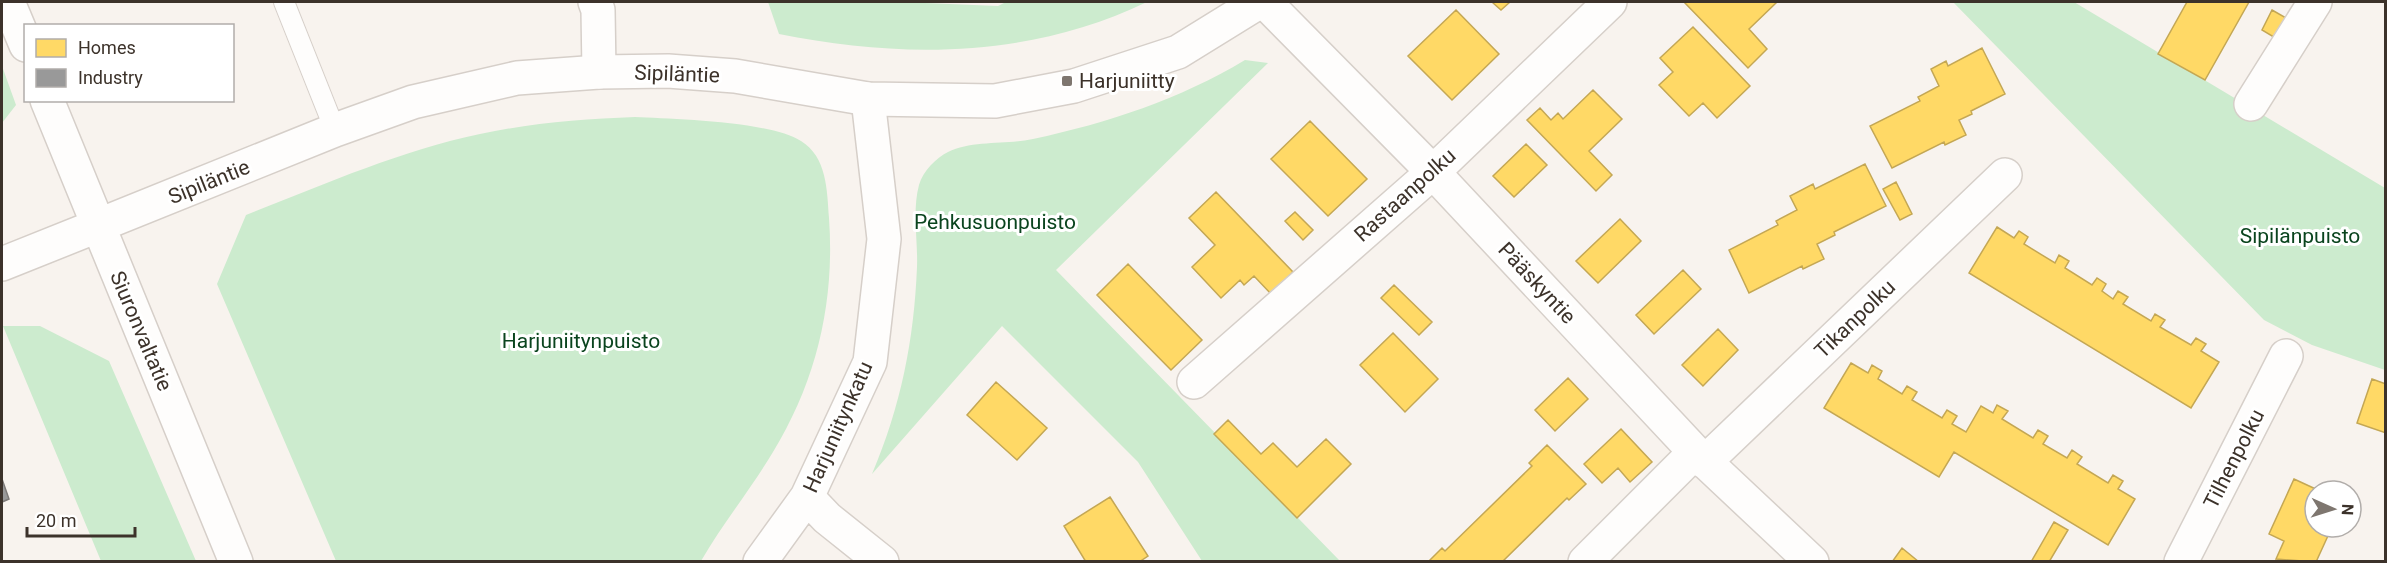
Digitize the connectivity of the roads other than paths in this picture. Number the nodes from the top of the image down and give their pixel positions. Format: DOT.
graph roads {
  1 [pos="8,2"];
  2 [pos="284,2"];
  3 [pos="595,2"];
  4 [pos="1259,2"];
  5 [pos="1265,2"];
  6 [pos="1610,2"];
  7 [pos="2315,2"];
  8 [pos="24,40"];
  9 [pos="599,72"];
  10 [pos="868,99"];
  11 [pos="48,102"];
  12 [pos="2251,104"];
  13 [pos="335,130"];
  14 [pos="1433,172"];
  15 [pos="2005,176"];
  16 [pos="97,226"];
  17 [pos="2,264"];
  18 [pos="2286,357"];
  19 [pos="1194,382"];
  20 [pos="1700,457"];
  21 [pos="807,497"];
  22 [pos="236,561"];
  23 [pos="760,561"];
  24 [pos="882,561"];
  25 [pos="1585,561"];
  26 [pos="1812,561"];
  27 [pos="2181,561"];
  1 -- 8 [label="street"];
  2 -- 13 [label="lane"];
  3 -- 9 [label="street"];
  4 -- 10 [label="street, Sipiläntie"];
  5 -- 14 [label="street, Pääskyntie"];
  6 -- 14 [label="street, Rastaanpolku"];
  7 -- 12 [label="street"];
  9 -- 10 [label="street, Sipiläntie"];
  9 -- 13 [label="street, Sipiläntie"];
  10 -- 21 [label="street, Harjuniitynkatu"];
  11 -- 16 [label="street, Siuronvaltatie"];
  13 -- 16 [label="street, Sipiläntie"];
  14 -- 19 [label="street, Rastaanpolku"];
  14 -- 20 [label="street, Pääskyntie"];
  15 -- 20 [label="street, Tikanpolku"];
  16 -- 17 [label="street, Sipiläntie"];
  16 -- 22 [label="street, Siuronvaltatie"];
  18 -- 27 [label="street, Tilhenpolku"];
  20 -- 25 [label="street, Tikanpolku"];
  20 -- 26 [label="street, Pääskyntie"];
  21 -- 23 [label="street, Harjuniitynkatu"];
  21 -- 24 [label="street"];
}
